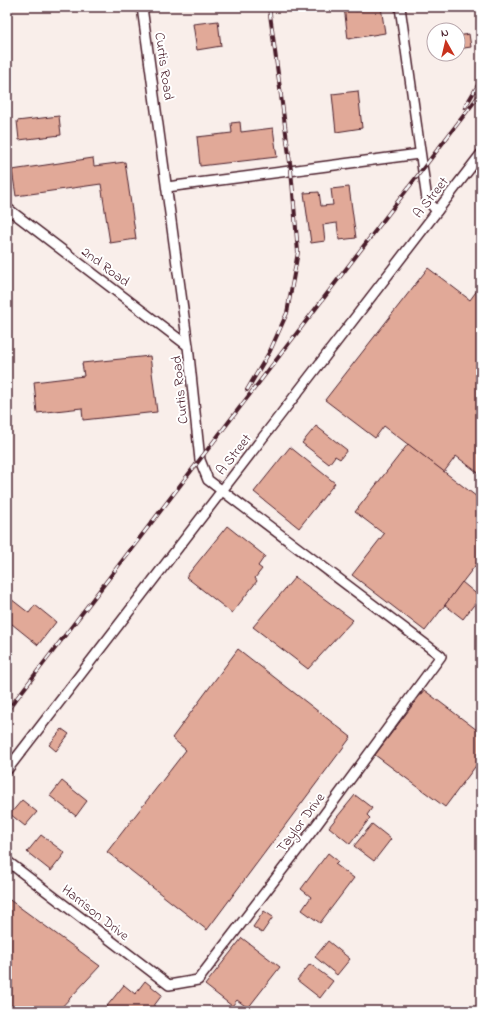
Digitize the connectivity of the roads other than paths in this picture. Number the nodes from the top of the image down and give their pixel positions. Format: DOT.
graph roads {
  1 [pos="142,7"];
  2 [pos="400,7"];
  3 [pos="420,154"];
  4 [pos="481,154"];
  5 [pos="167,187"];
  6 [pos="7,208"];
  7 [pos="437,211"];
  8 [pos="188,346"];
  9 [pos="222,491"];
  10 [pos="441,656"];
  11 [pos="7,770"];
  12 [pos="7,861"];
  13 [pos="169,985"];
  1 -- 5 [label="street, Curtis Road"];
  2 -- 3 [label="street"];
  3 -- 5 [label="street"];
  3 -- 7 [label="street"];
  4 -- 7 [label="street, A Street"];
  5 -- 8 [label="street, Curtis Road"];
  6 -- 8 [label="street, 2nd Road"];
  7 -- 9 [label="street, A Street"];
  8 -- 9 [label="street, Curtis Road"];
  9 -- 10 [label="street, Curtis Road"];
  9 -- 11 [label="street, A Street"];
  10 -- 13 [label="street, Taylor Drive"];
  12 -- 13 [label="street, Harrison Drive"];
}
